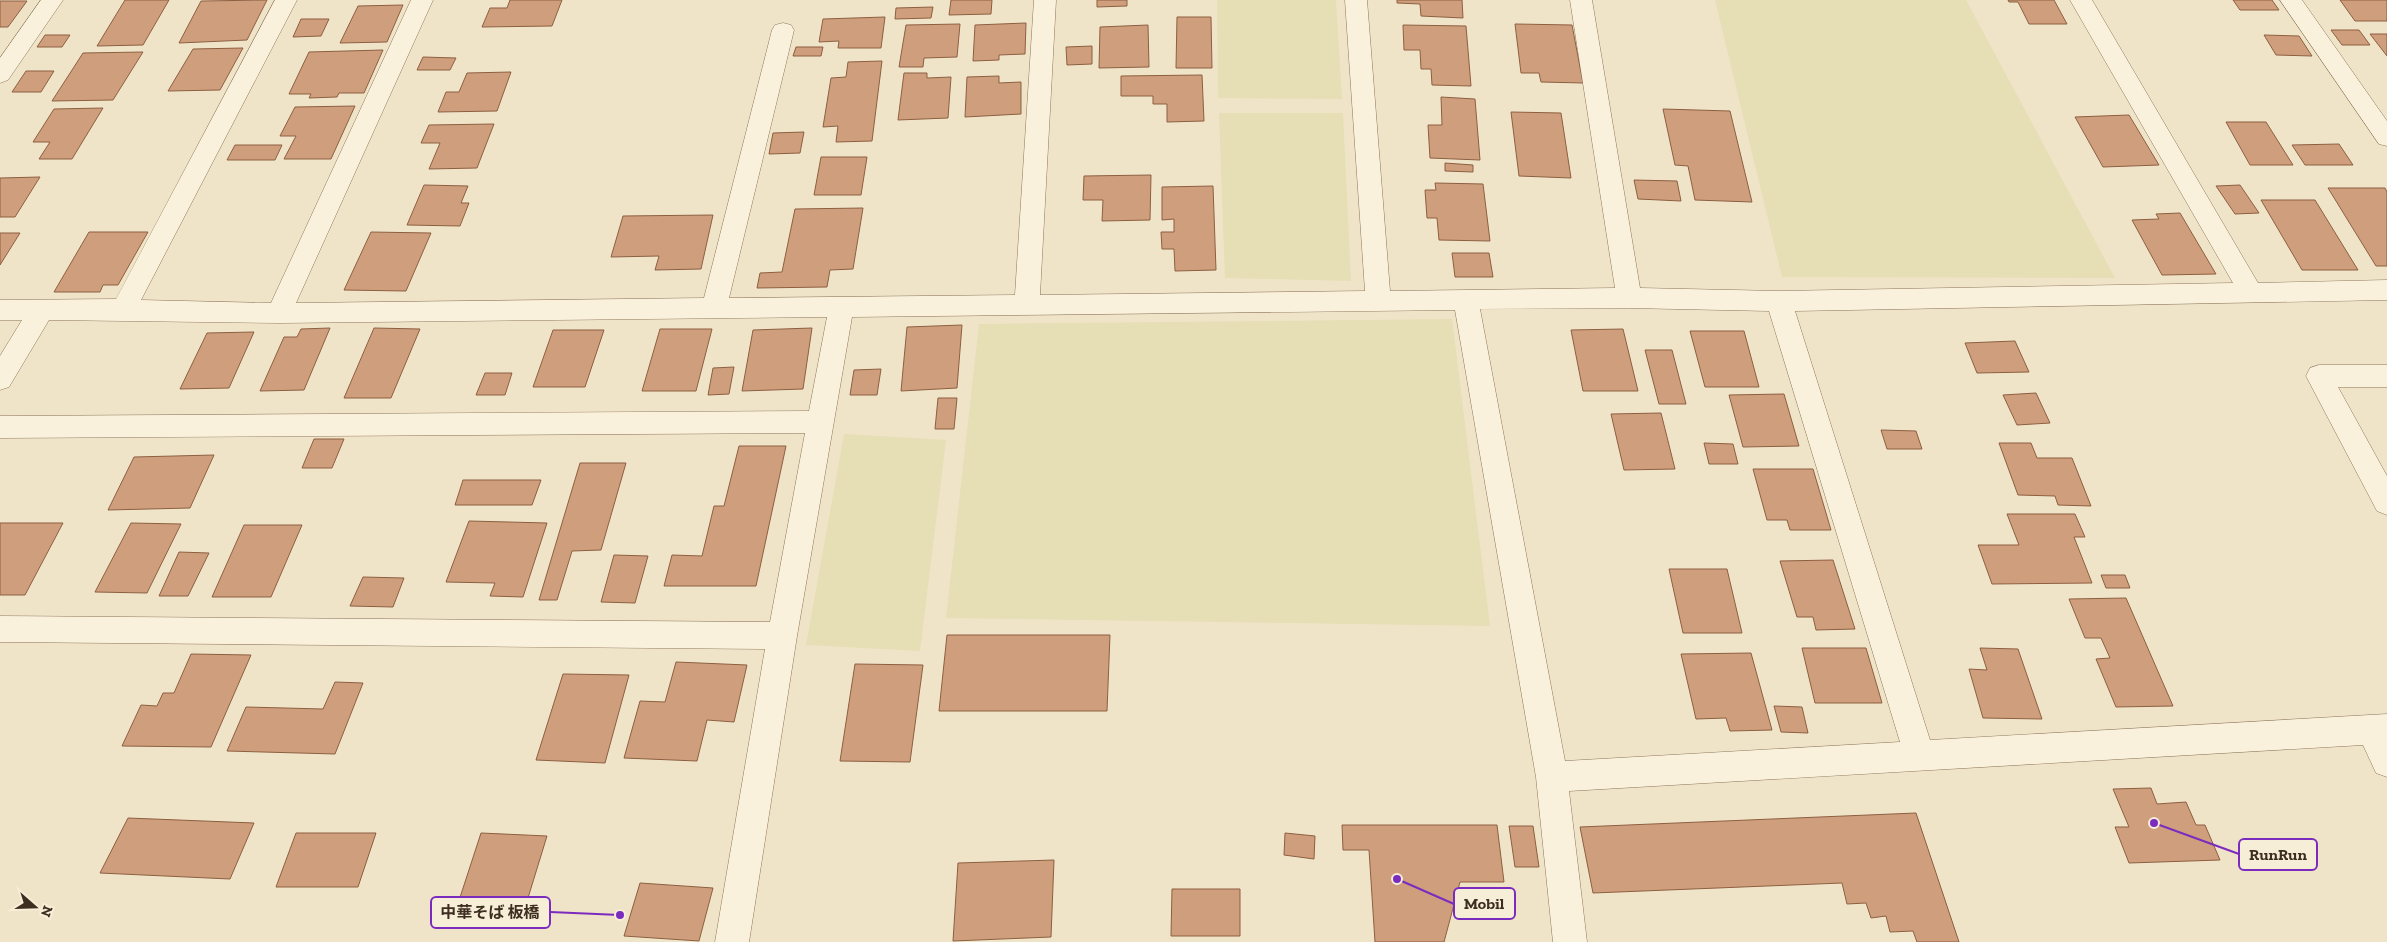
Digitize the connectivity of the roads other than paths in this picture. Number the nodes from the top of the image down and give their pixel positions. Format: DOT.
graph roads {
  1 [pos="52,0"];
  2 [pos="286,0"];
  3 [pos="422,0"];
  4 [pos="1045,0"];
  5 [pos="1356,0"];
  6 [pos="1581,0"];
  7 [pos="2081,0"];
  8 [pos="2291,0"];
  9 [pos="783,30"];
  10 [pos="0,75"];
  11 [pos="2387,138"];
  12 [pos="2387,290"];
  13 [pos="2251,292"];
  14 [pos="1629,298"];
  15 [pos="1466,300"];
  16 [pos="1378,301"];
  17 [pos="1779,301"];
  18 [pos="1027,304"];
  19 [pos="841,307"];
  20 [pos="714,308"];
  21 [pos="123,309"];
  22 [pos="0,310"];
  23 [pos="41,310"];
  24 [pos="279,313"];
  25 [pos="2387,376"];
  26 [pos="0,379"];
  27 [pos="820,422"];
  28 [pos="0,427"];
  29 [pos="2387,503"];
  30 [pos="0,629"];
  31 [pos="782,636"];
  32 [pos="2380,730"];
  33 [pos="1920,757"];
  34 [pos="2387,762"];
  35 [pos="1552,777"];
  36 [pos="732,942"];
  37 [pos="1570,942"];
  1 -- 10 [label="street"];
  2 -- 21 [label="street"];
  3 -- 24 [label="street"];
  4 -- 18 [label="street"];
  5 -- 16 [label="street"];
  6 -- 14 [label="street"];
  7 -- 13 [label="street"];
  8 -- 11 [label="street"];
  9 -- 20 [label="street"];
  12 -- 13 [label="street"];
  13 -- 17 [label="street"];
  14 -- 15 [label="street"];
  14 -- 17 [label="street"];
  15 -- 16 [label="street"];
  15 -- 35 [label="street"];
  16 -- 18 [label="street"];
  17 -- 33 [label="street"];
  18 -- 19 [label="street"];
  19 -- 20 [label="street"];
  19 -- 27 [label="street"];
  20 -- 24 [label="street"];
  21 -- 23 [label="street"];
  21 -- 24 [label="street"];
  22 -- 23 [label="street"];
  23 -- 26 [label="street"];
  25 -- 29 [label="street"];
  27 -- 28 [label="street"];
  27 -- 31 [label="street"];
  30 -- 31 [label="street"];
  31 -- 36 [label="street"];
  32 -- 33 [label="street"];
  32 -- 34 [label="street"];
  33 -- 35 [label="street"];
  35 -- 37 [label="street"];
}
